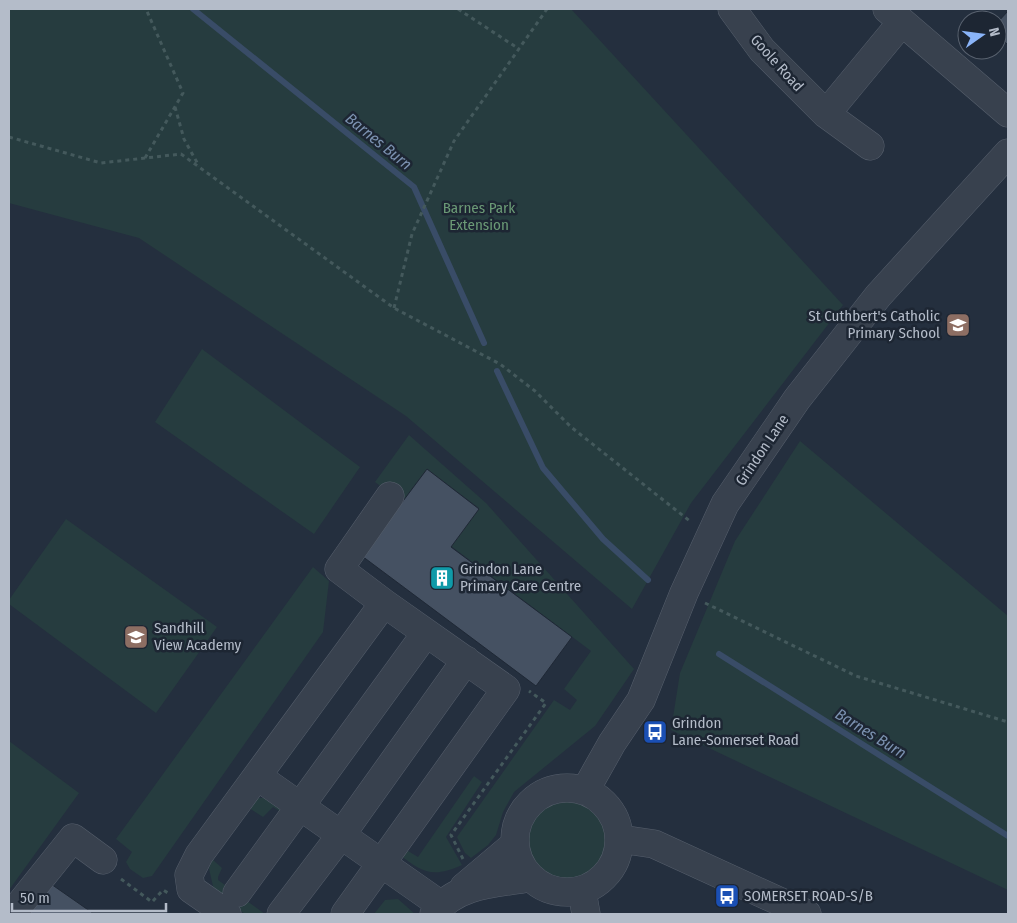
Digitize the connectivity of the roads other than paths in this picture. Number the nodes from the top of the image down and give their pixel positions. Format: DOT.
graph roads {
  1 [pos="732,9"];
  2 [pos="895,15"];
  3 [pos="1008,113"];
  4 [pos="826,114"];
  5 [pos="870,146"];
  6 [pos="1008,153"];
  7 [pos="390,496"];
  8 [pos="384,603"];
  9 [pos="426,633"];
  10 [pos="466,660"];
  11 [pos="257,776"];
  12 [pos="585,790"];
  13 [pos="300,807"];
  14 [pos="341,836"];
  15 [pos="620,839"];
  16 [pos="515,844"];
  17 [pos="382,863"];
  18 [pos="112,869"];
  19 [pos="530,878"];
  20 [pos="584,902"];
  21 [pos="232,903"];
  22 [pos="442,905"];
  23 [pos="800,913"];
  24 [pos="12,914"];
  25 [pos="281,914"];
  26 [pos="345,914"];
  1 -- 4 [label="street, Goole Road"];
  2 -- 3 [label="street"];
  2 -- 4 [label="street"];
  4 -- 5 [label="street, Goole Road"];
  6 -- 12 [label="street, Grindon Lane"];
  7 -- 8 [label="street"];
  8 -- 9 [label="street"];
  8 -- 11 [label="street"];
  9 -- 10 [label="street"];
  9 -- 13 [label="street"];
  10 -- 14 [label="street"];
  10 -- 17 [label="street"];
  11 -- 13 [label="street"];
  11 -- 21 [label="street"];
  12 -- 15 [label="street"];
  12 -- 16 [label="street"];
  13 -- 14 [label="street"];
  13 -- 21 [label="street"];
  14 -- 17 [label="street"];
  14 -- 25 [label="street"];
  15 -- 20 [label="street"];
  15 -- 23 [label="street"];
  16 -- 19 [label="street"];
  16 -- 22 [label="street"];
  17 -- 22 [label="street"];
  17 -- 26 [label="street"];
  18 -- 24 [label="street"];
  19 -- 20 [label="street"];
  19 -- 22 [label="street"];
}
